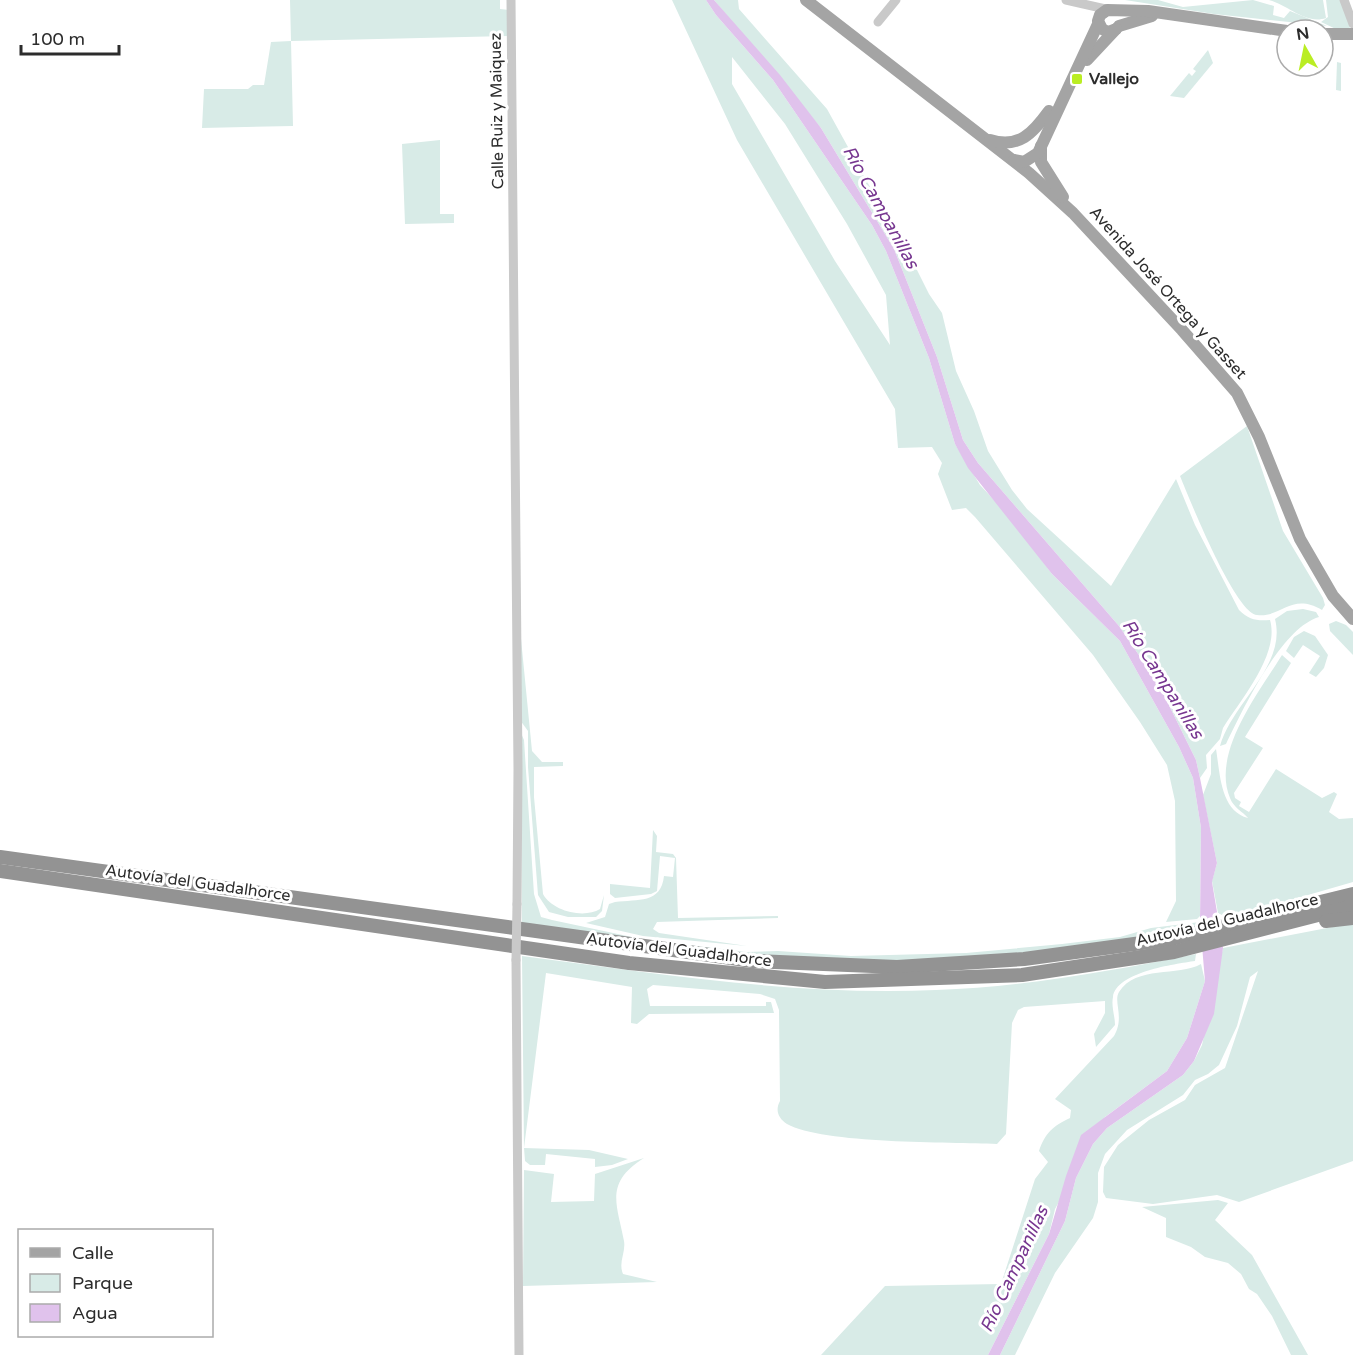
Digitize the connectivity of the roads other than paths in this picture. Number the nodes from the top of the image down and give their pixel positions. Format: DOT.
graph roads {
  1 [pos="512,0"];
  2 [pos="806,0"];
  3 [pos="1066,0"];
  4 [pos="1122,0"];
  5 [pos="1344,0"];
  6 [pos="893,1"];
  7 [pos="1082,4"];
  8 [pos="1112,11"];
  9 [pos="1165,14"];
  10 [pos="878,22"];
  11 [pos="1098,22"];
  12 [pos="1353,24"];
  13 [pos="1117,28"];
  14 [pos="1275,30"];
  15 [pos="1335,34"];
  16 [pos="1353,34"];
  17 [pos="1076,72"];
  18 [pos="1064,93"];
  19 [pos="1038,126"];
  20 [pos="986,138"];
  21 [pos="1041,146"];
  22 [pos="1022,165"];
  23 [pos="1073,213"];
  24 [pos="1353,619"];
  25 [pos="0,857"];
  26 [pos="0,871"];
  27 [pos="1353,885"];
  28 [pos="1353,894"];
  29 [pos="1353,906"];
  30 [pos="1282,913"];
  31 [pos="1353,918"];
  32 [pos="1259,928"];
  33 [pos="1172,946"];
  34 [pos="519,1355"];
  1 -- 34 [label="street, Calle Ruiz y Maiquez, bridge"];
  2 -- 20 [label="main road, Avenida José Ortega y Gasset"];
  3 -- 7 [label="street"];
  4 -- 8 [label="street"];
  5 -- 12 [label="street"];
  6 -- 10 [label="street"];
  7 -- 8 [label="street"];
  7 -- 11 [label="street"];
  8 -- 9 [label="main road"];
  8 -- 11 [label="main road"];
  8 -- 13 [label="main road"];
  9 -- 13 [label="main road"];
  9 -- 14 [label="main road"];
  11 -- 13 [label="main road"];
  11 -- 17 [label="main road"];
  13 -- 17 [label="main road"];
  15 -- 16 [label="main road"];
  17 -- 18 [label="main road"];
  18 -- 19 [label="main road"];
  18 -- 21 [label="main road"];
  19 -- 20 [label="main road"];
  19 -- 22 [label="main road"];
  20 -- 22 [label="main road, Avenida José Ortega y Gasset"];
  21 -- 22 [label="main road"];
  21 -- 23 [label="main road, Avenida José Ortega y Gasset"];
  22 -- 23 [label="main road, Avenida José Ortega y Gasset"];
  23 -- 24 [label="main road, Avenida José Ortega y Gasset"];
  25 -- 33 [label="highway, Autovía del Guadalhorce"];
  26 -- 33 [label="highway, Autovía del Guadalhorce"];
  27 -- 30 [label="highway"];
  28 -- 30 [label="highway, Autovía del Guadalhorce"];
  29 -- 32 [label="highway, Autovía del Guadalhorce"];
  30 -- 32 [label="highway, Autovía del Guadalhorce"];
  31 -- 32 [label="highway"];
  32 -- 33 [label="highway, Autovía del Guadalhorce"];
}
